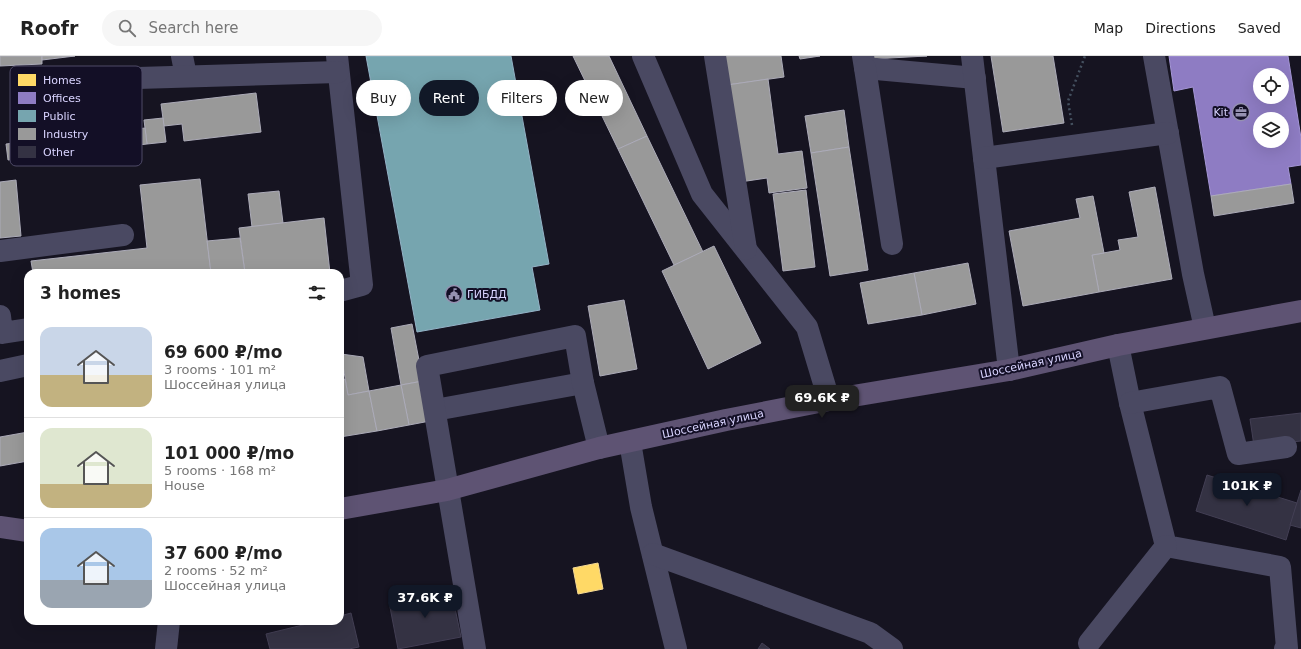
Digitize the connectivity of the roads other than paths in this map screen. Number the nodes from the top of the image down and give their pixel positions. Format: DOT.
graph roads {
  1 [pos="643,56"];
  2 [pos="715,56"];
  3 [pos="972,56"];
  4 [pos="1154,56"];
  5 [pos="864,62"];
  6 [pos="337,64"];
  7 [pos="184,66"];
  8 [pos="142,71"];
  9 [pos="975,78"];
  10 [pos="1168,133"];
  11 [pos="984,158"];
  12 [pos="123,235"];
  13 [pos="892,244"];
  14 [pos="746,250"];
  15 [pos="0,251"];
  16 [pos="344,290"];
  17 [pos="1301,311"];
  18 [pos="0,316"];
  19 [pos="1205,328"];
  20 [pos="24,330"];
  21 [pos="1118,345"];
  22 [pos="24,365"];
  23 [pos="1009,370"];
  24 [pos="0,371"];
  25 [pos="583,383"];
  26 [pos="829,400"];
  27 [pos="1130,403"];
  28 [pos="435,410"];
  29 [pos="630,442"];
  30 [pos="599,448"];
  31 [pos="1286,448"];
  32 [pos="447,490"];
  33 [pos="344,508"];
  34 [pos="0,527"];
  35 [pos="24,530"];
  36 [pos="1166,546"];
  37 [pos="653,554"];
  38 [pos="168,625"];
  39 [pos="1090,643"];
  40 [pos="166,649"];
  41 [pos="475,649"];
  42 [pos="676,649"];
  43 [pos="892,649"];
  44 [pos="1287,649"];
  1 -- 14 [label="lane"];
  2 -- 14 [label="lane"];
  3 -- 9 [label="lane"];
  4 -- 10 [label="lane"];
  5 -- 9 [label="lane"];
  5 -- 13 [label="lane"];
  6 -- 7 [label="lane"];
  6 -- 16 [label="lane"];
  7 -- 8 [label="lane"];
  9 -- 11 [label="lane"];
  10 -- 11 [label="lane"];
  10 -- 19 [label="lane"];
  11 -- 23 [label="lane"];
  12 -- 15 [label="lane"];
  14 -- 26 [label="lane"];
  17 -- 19 [label="main road, Шоссейная улица"];
  18 -- 20 [label="lane"];
  19 -- 21 [label="main road, Шоссейная улица"];
  21 -- 23 [label="main road, Шоссейная улица"];
  21 -- 27 [label="lane"];
  22 -- 24 [label="lane"];
  23 -- 26 [label="main road, Шоссейная улица"];
  25 -- 28 [label="lane"];
  25 -- 28 [label="lane"];
  25 -- 30 [label="lane"];
  26 -- 29 [label="main road, Шоссейная улица"];
  27 -- 31 [label="lane"];
  27 -- 36 [label="lane"];
  28 -- 32 [label="lane"];
  29 -- 30 [label="main road, Шоссейная улица"];
  29 -- 37 [label="lane"];
  30 -- 32 [label="main road, Шоссейная улица"];
  32 -- 33 [label="main road, Шоссейная улица"];
  32 -- 41 [label="lane"];
  34 -- 35 [label="main road"];
  36 -- 39 [label="lane"];
  36 -- 44 [label="lane"];
  37 -- 42 [label="lane"];
  37 -- 43 [label="lane"];
  38 -- 40 [label="lane"];
}
